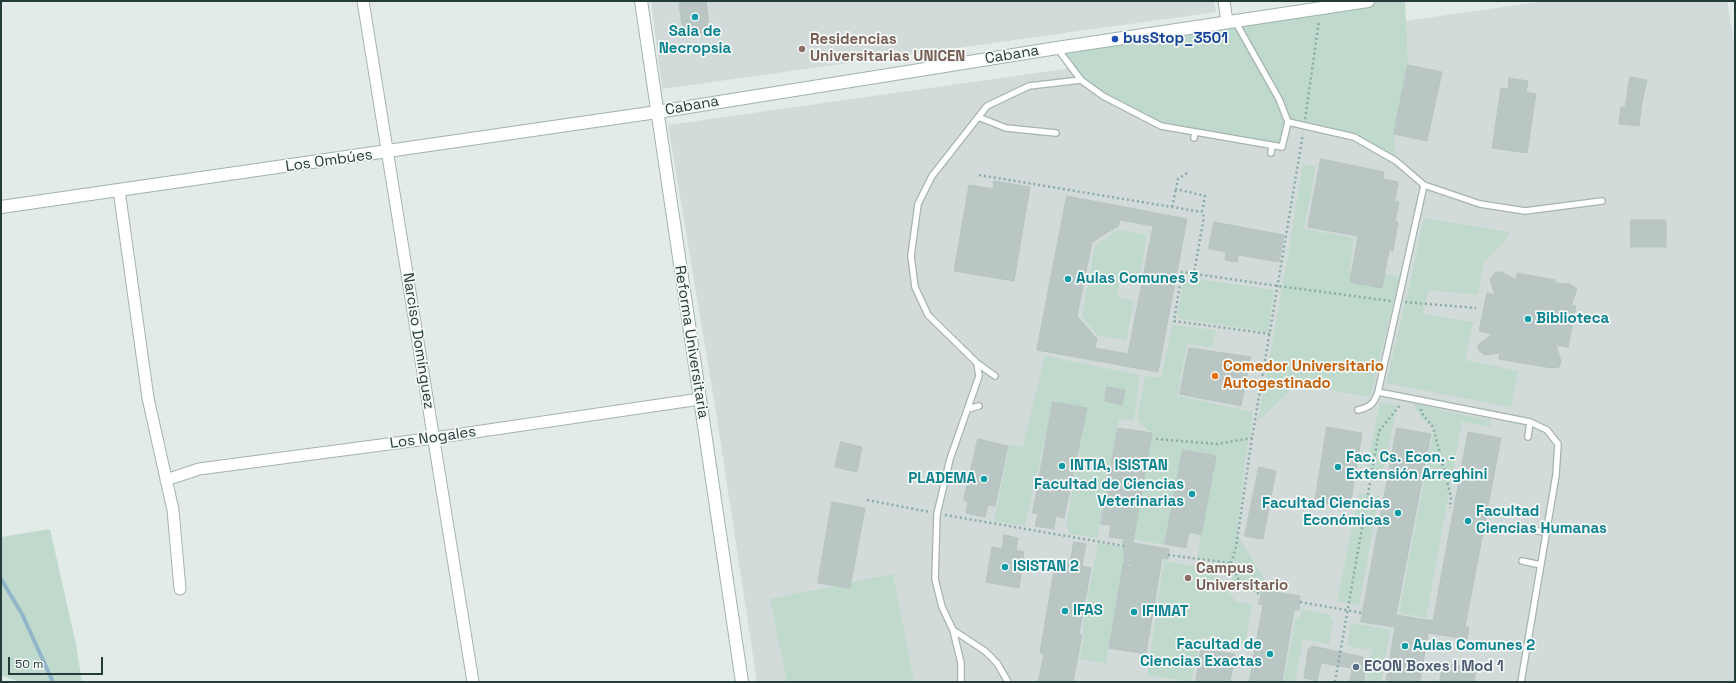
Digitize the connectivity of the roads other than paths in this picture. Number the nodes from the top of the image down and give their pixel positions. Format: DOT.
graph roads {
  1 [pos="363,1"];
  2 [pos="641,1"];
  3 [pos="1224,1"];
  4 [pos="1368,1"];
  5 [pos="1231,21"];
  6 [pos="1057,48"];
  7 [pos="1081,80"];
  8 [pos="657,112"];
  9 [pos="978,117"];
  10 [pos="1288,122"];
  11 [pos="1056,133"];
  12 [pos="1272,145"];
  13 [pos="388,152"];
  14 [pos="1271,154"];
  15 [pos="1424,185"];
  16 [pos="119,190"];
  17 [pos="1602,201"];
  18 [pos="1,207"];
  19 [pos="977,363"];
  20 [pos="995,376"];
  21 [pos="1378,392"];
  22 [pos="700,399"];
  23 [pos="979,406"];
  24 [pos="968,409"];
  25 [pos="1358,410"];
  26 [pos="1530,422"];
  27 [pos="1528,437"];
  28 [pos="434,438"];
  29 [pos="166,480"];
  30 [pos="1528,530"];
  31 [pos="1547,532"];
  32 [pos="1522,561"];
  33 [pos="1541,565"];
  34 [pos="180,589"];
  35 [pos="953,630"];
  36 [pos="473,682"];
  37 [pos="742,682"];
  38 [pos="961,682"];
  39 [pos="1008,682"];
  40 [pos="1521,682"];
  1 -- 13 [label="street, Narciso Domínguez"];
  2 -- 8 [label="street, Reforma Universitaria"];
  3 -- 5 [label="street"];
  4 -- 5 [label="street, Cabana"];
  5 -- 6 [label="street, Cabana"];
  5 -- 10 [label="lane"];
  6 -- 7 [label="lane"];
  6 -- 8 [label="street, Cabana"];
  7 -- 9 [label="lane"];
  7 -- 12 [label="lane"];
  8 -- 13 [label="street, Los Ombúes"];
  8 -- 22 [label="street, Reforma Universitaria"];
  9 -- 11 [label="lane"];
  9 -- 19 [label="lane"];
  10 -- 12 [label="lane"];
  10 -- 15 [label="lane"];
  12 -- 14 [label="lane"];
  13 -- 16 [label="street, Los Ombúes"];
  13 -- 28 [label="street, Narciso Domínguez"];
  15 -- 17 [label="lane"];
  15 -- 21 [label="lane"];
  16 -- 18 [label="street, Los Ombúes"];
  16 -- 29 [label="street"];
  19 -- 20 [label="lane"];
  19 -- 24 [label="lane"];
  21 -- 25 [label="lane"];
  21 -- 26 [label="lane"];
  22 -- 28 [label="street, Los Nogales"];
  22 -- 37 [label="street, Reforma Universitaria"];
  23 -- 24 [label="lane"];
  24 -- 35 [label="lane"];
  26 -- 27 [label="lane"];
  26 -- 31 [label="lane"];
  28 -- 29 [label="street, Los Nogales"];
  28 -- 36 [label="street, Narciso Domínguez"];
  29 -- 34 [label="street"];
  30 -- 31 [label="lane"];
  31 -- 33 [label="lane"];
  32 -- 33 [label="lane"];
  33 -- 40 [label="lane"];
  35 -- 38 [label="lane"];
  35 -- 39 [label="lane"];
}
